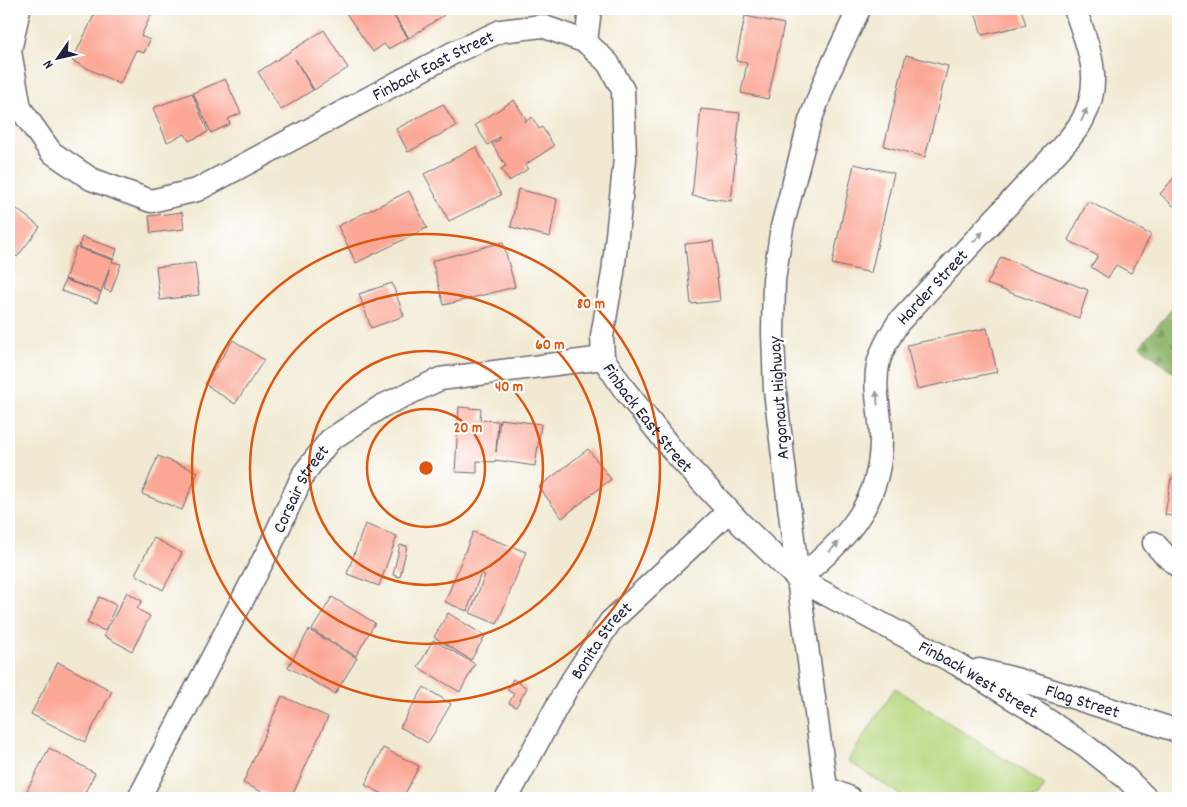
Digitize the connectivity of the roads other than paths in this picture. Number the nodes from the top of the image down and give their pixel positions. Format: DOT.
graph roads {
  1 [pos="19,9"];
  2 [pos="590,9"];
  3 [pos="859,9"];
  4 [pos="1074,9"];
  5 [pos="586,42"];
  6 [pos="603,358"];
  7 [pos="729,511"];
  8 [pos="1154,542"];
  9 [pos="1178,566"];
  10 [pos="798,579"];
  11 [pos="956,664"];
  12 [pos="1178,731"];
  13 [pos="826,793"];
  14 [pos="140,798"];
  15 [pos="507,798"];
  16 [pos="850,798"];
  17 [pos="1146,798"];
  1 -- 5 [label="street, Finback East Street"];
  2 -- 5 [label="street"];
  3 -- 10 [label="street, Argonaut Highway"];
  10 -- 4 [label="street, Harder Street, one-way"];
  5 -- 6 [label="street, Finback East Street"];
  6 -- 7 [label="street, Finback East Street"];
  6 -- 14 [label="street, Corsair Street"];
  7 -- 10 [label="street, Finback East Street"];
  7 -- 15 [label="street, Bonita Street"];
  8 -- 9 [label="street"];
  10 -- 11 [label="street, Finback West Street"];
  10 -- 13 [label="street, Argonaut Highway"];
  11 -- 12 [label="street, Flag Street"];
  11 -- 17 [label="street, Finback West Street"];
  13 -- 16 [label="street"];
}
